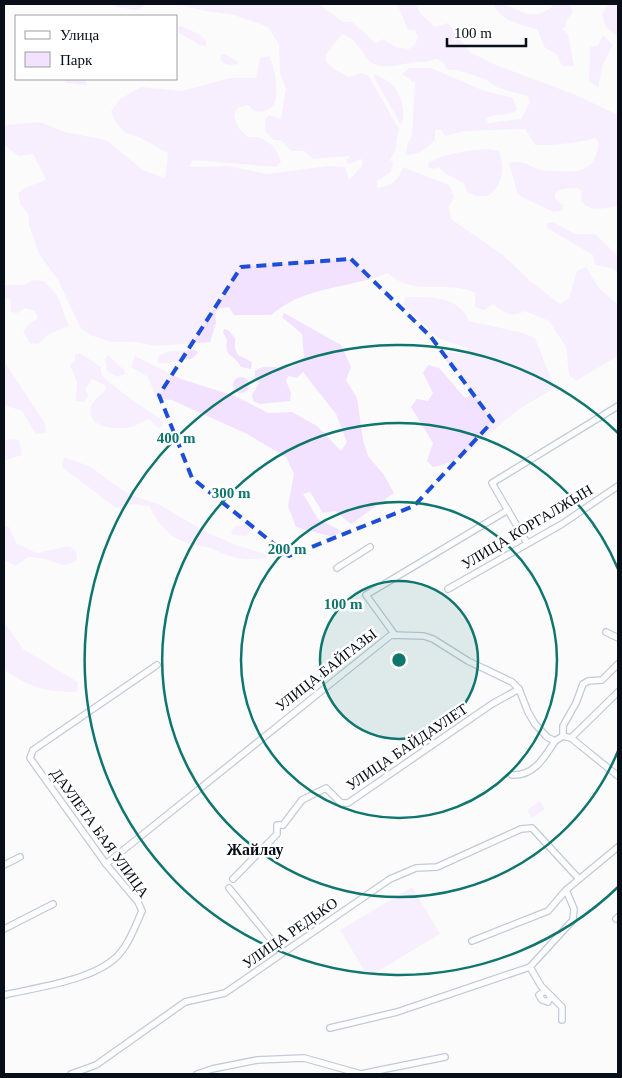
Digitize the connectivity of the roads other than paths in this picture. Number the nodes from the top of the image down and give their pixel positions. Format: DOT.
graph roads {
  1 [pos="618,406"];
  2 [pos="618,486"];
  3 [pos="508,510"];
  4 [pos="527,544"];
  5 [pos="370,547"];
  6 [pos="338,568"];
  7 [pos="448,589"];
  8 [pos="606,632"];
  9 [pos="395,635"];
  10 [pos="618,638"];
  11 [pos="618,664"];
  12 [pos="157,665"];
  13 [pos="518,689"];
  14 [pos="618,692"];
  15 [pos="563,736"];
  16 [pos="571,738"];
  17 [pos="555,741"];
  18 [pos="512,775"];
  19 [pos="618,776"];
  20 [pos="618,847"];
  21 [pos="20,857"];
  22 [pos="106,864"];
  23 [pos="4,865"];
  24 [pos="579,878"];
  25 [pos="233,879"];
  26 [pos="230,888"];
  27 [pos="566,890"];
  28 [pos="53,904"];
  29 [pos="4,930"];
  30 [pos="472,941"];
  31 [pos="282,953"];
  32 [pos="530,967"];
  33 [pos="4,994"];
  34 [pos="562,1020"];
  35 [pos="330,1028"];
  36 [pos="445,1057"];
  37 [pos="71,1074"];
  38 [pos="197,1074"];
  39 [pos="360,1074"];
  1 -- 3 [label="street"];
  2 -- 4 [label="street, УЛИЦА КОРГАЛЖЫН"];
  3 -- 4 [label="street"];
  3 -- 9 [label="street, УЛИЦА БАЙГАЗЫ"];
  4 -- 7 [label="street, УЛИЦА КОРГАЛЖЫН"];
  5 -- 6 [label="street"];
  8 -- 10 [label="street"];
  9 -- 13 [label="street"];
  9 -- 22 [label="street, УЛИЦА БАЙГАЗЫ"];
  11 -- 15 [label="street"];
  12 -- 22 [label="street, ДАУЛЕТА БАЯ УЛИЦА"];
  13 -- 17 [label="street"];
  13 -- 25 [label="street, УЛИЦА БАЙДАУЛЕТ"];
  14 -- 16 [label="street"];
  15 -- 16 [label="street"];
  15 -- 17 [label="street"];
  16 -- 19 [label="street"];
  17 -- 18 [label="street"];
  20 -- 24 [label="street"];
  21 -- 23 [label="street"];
  22 -- 33 [label="street, ДАУЛЕТА БАЯ УЛИЦА"];
  24 -- 27 [label="street"];
  24 -- 31 [label="street, УЛИЦА РЕДЬКО"];
  26 -- 31 [label="street"];
  27 -- 30 [label="street"];
  27 -- 32 [label="street"];
  28 -- 29 [label="street"];
  31 -- 37 [label="street, УЛИЦА РЕДЬКО"];
  32 -- 34 [label="street"];
  32 -- 35 [label="street"];
  36 -- 39 [label="street"];
  38 -- 39 [label="street"];
}
